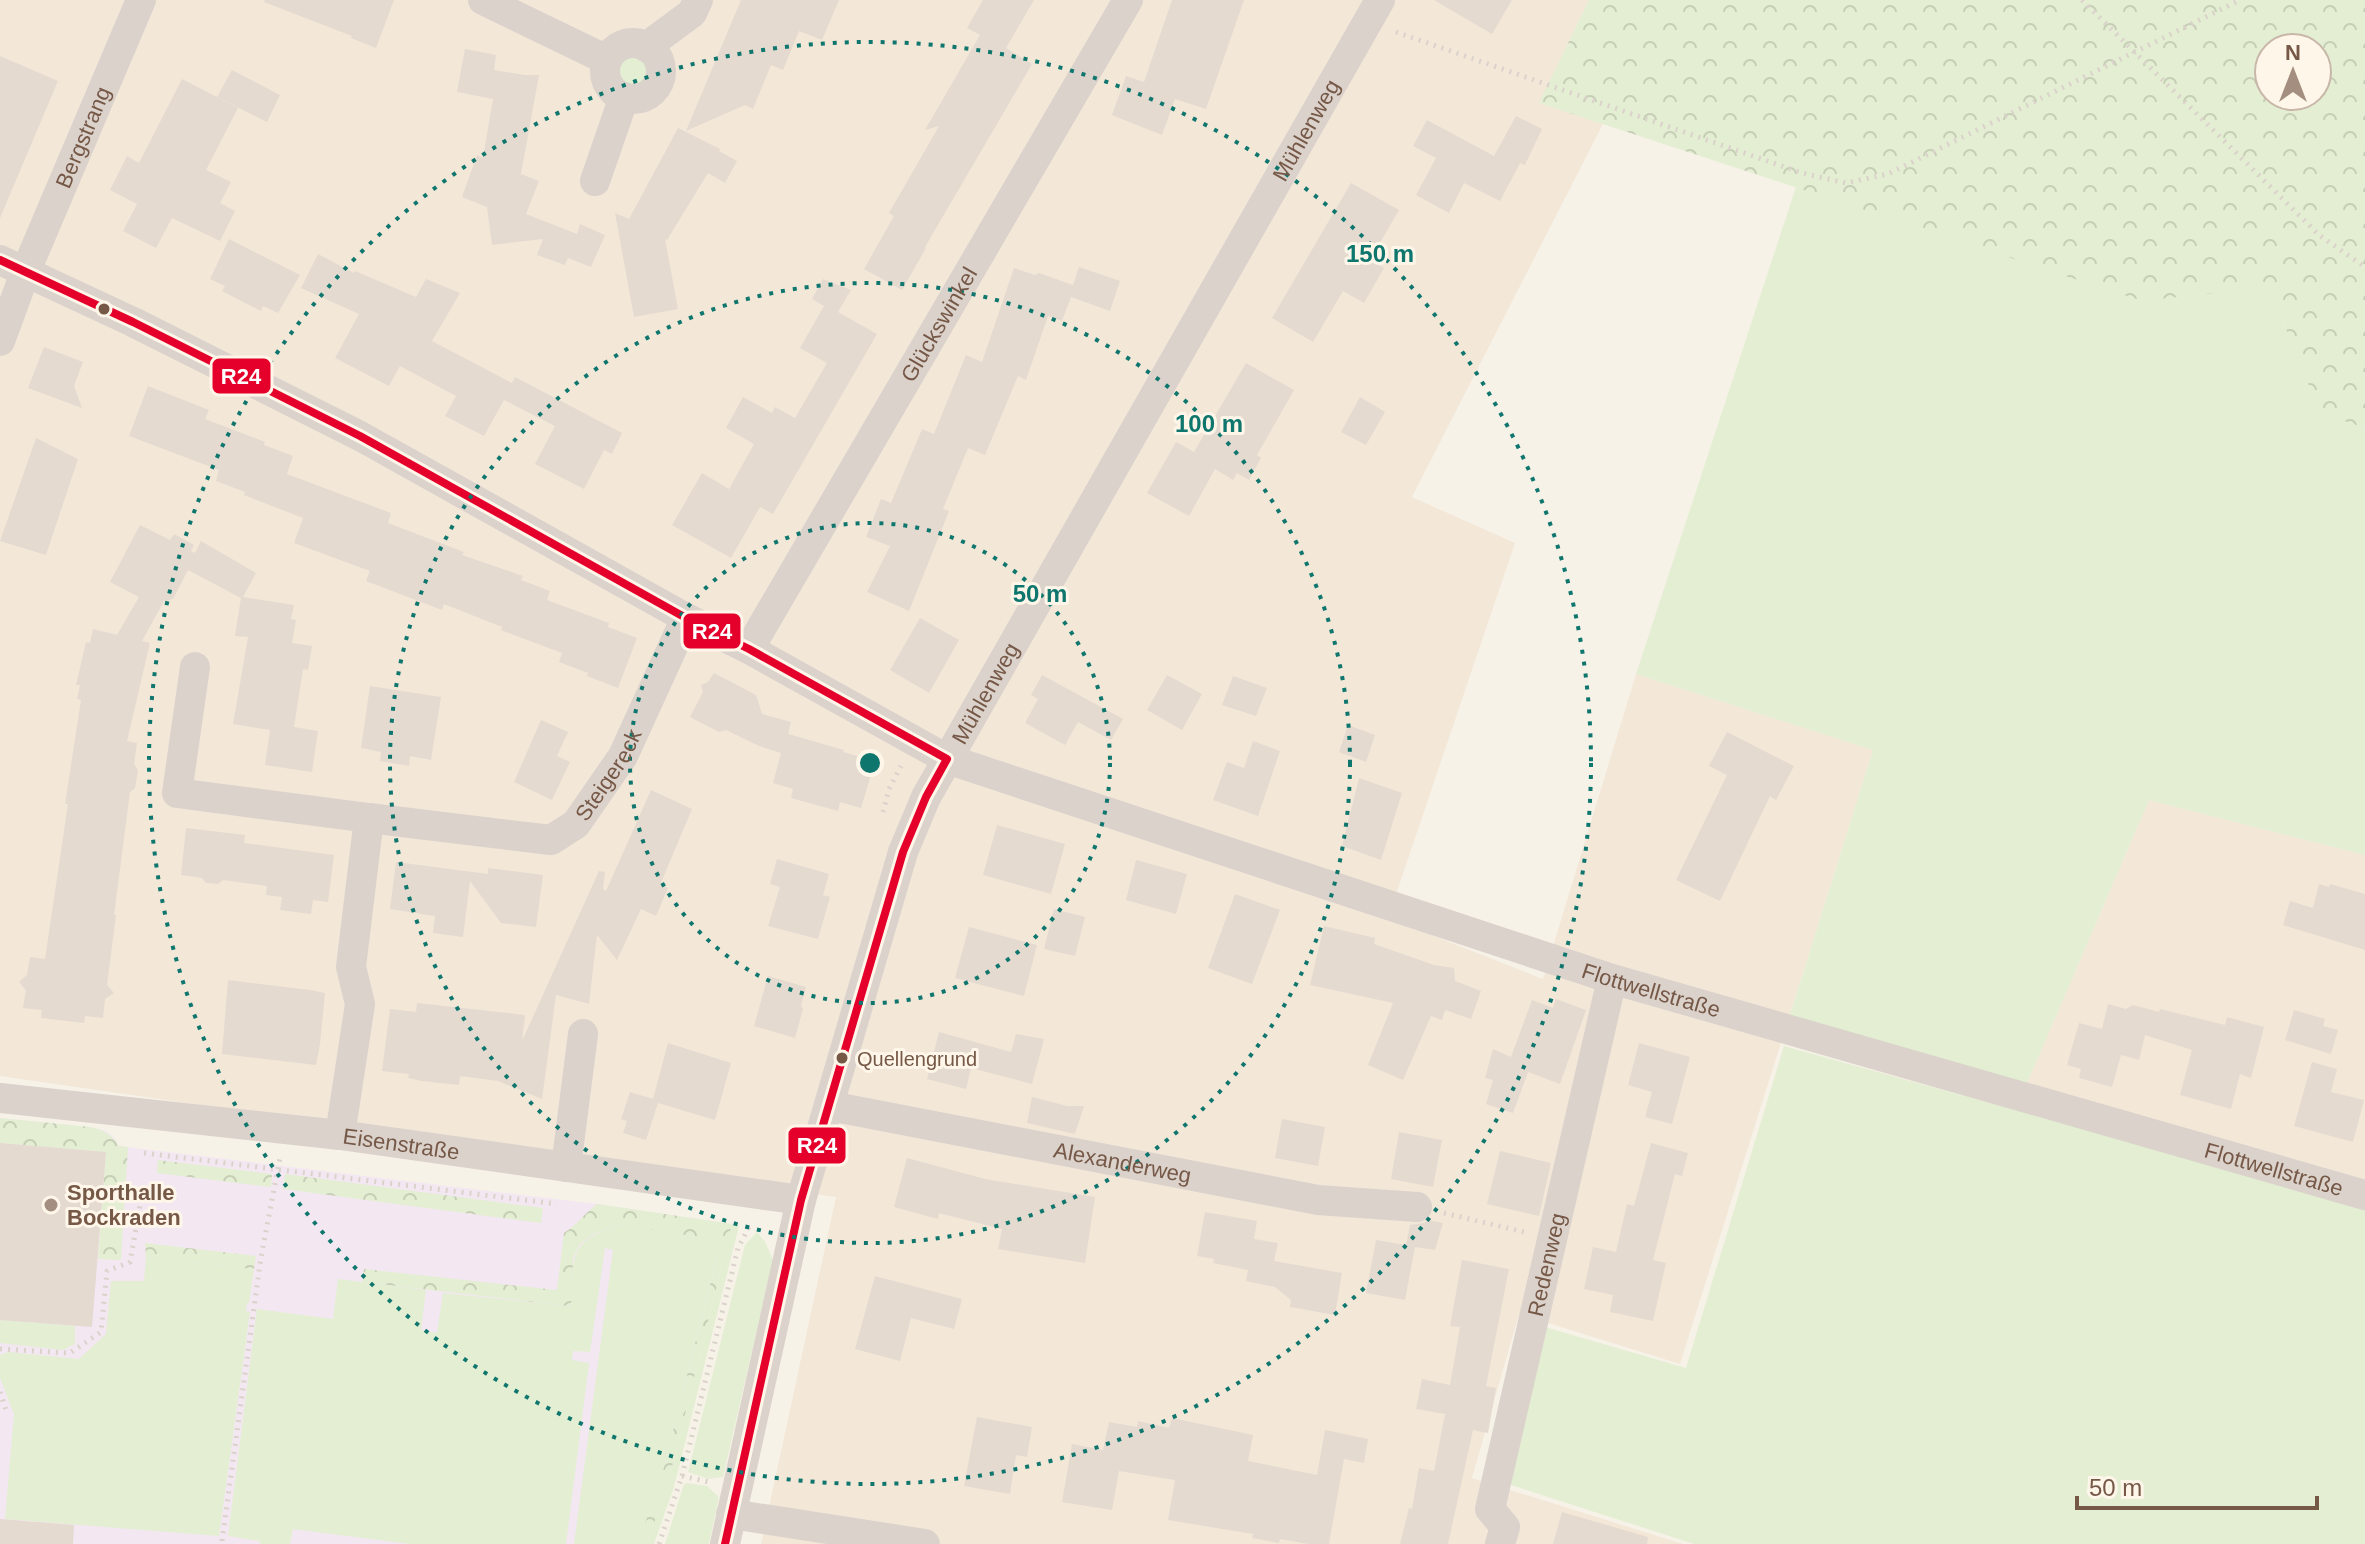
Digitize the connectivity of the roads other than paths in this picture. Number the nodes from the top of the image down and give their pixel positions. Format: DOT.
graph roads {
  1 [pos="141,0"];
  2 [pos="483,0"];
  3 [pos="698,0"];
  4 [pos="1128,0"];
  5 [pos="1374,10"];
  6 [pos="646,47"];
  7 [pos="607,60"];
  8 [pos="624,97"];
  9 [pos="595,181"];
  10 [pos="12,267"];
  11 [pos="0,341"];
  12 [pos="686,618"];
  13 [pos="749,649"];
  14 [pos="195,667"];
  15 [pos="947,759"];
  16 [pos="369,818"];
  17 [pos="1612,979"];
  18 [pos="583,1034"];
  19 [pos="0,1098"];
  20 [pos="830,1106"];
  21 [pos="340,1135"];
  22 [pos="566,1167"];
  23 [pos="2365,1195"];
  24 [pos="801,1200"];
  25 [pos="1417,1207"];
  26 [pos="731,1514"];
  27 [pos="725,1544"];
  28 [pos="925,1544"];
  29 [pos="1500,1544"];
  1 -- 10 [label="street, Bergstrang"];
  2 -- 7 [label="street"];
  3 -- 6 [label="street"];
  4 -- 13 [label="street, Glückswinkel"];
  5 -- 15 [label="street, Mühlenweg"];
  6 -- 7 [label="street"];
  6 -- 8 [label="street"];
  7 -- 8 [label="street"];
  8 -- 9 [label="street"];
  10 -- 11 [label="street"];
  10 -- 12 [label="street, Flottwellstraße"];
  12 -- 13 [label="street, Flottwellstraße"];
  12 -- 16 [label="street, Steigereck"];
  13 -- 15 [label="street, Flottwellstraße"];
  14 -- 16 [label="street, Steigereck"];
  15 -- 17 [label="street, Flottwellstraße"];
  15 -- 20 [label="street, Mühlenweg"];
  16 -- 21 [label="street"];
  17 -- 23 [label="street, Flottwellstraße"];
  17 -- 29 [label="street, Redenweg"];
  18 -- 22 [label="street"];
  19 -- 21 [label="street, Eisenstraße"];
  20 -- 24 [label="street, Mühlenweg"];
  20 -- 25 [label="street, Alexanderweg"];
  21 -- 22 [label="street, Eisenstraße"];
  22 -- 24 [label="street, Eisenstraße"];
  24 -- 26 [label="street, Mühlenweg"];
  26 -- 27 [label="street, Mühlenweg"];
  26 -- 28 [label="street"];
}
